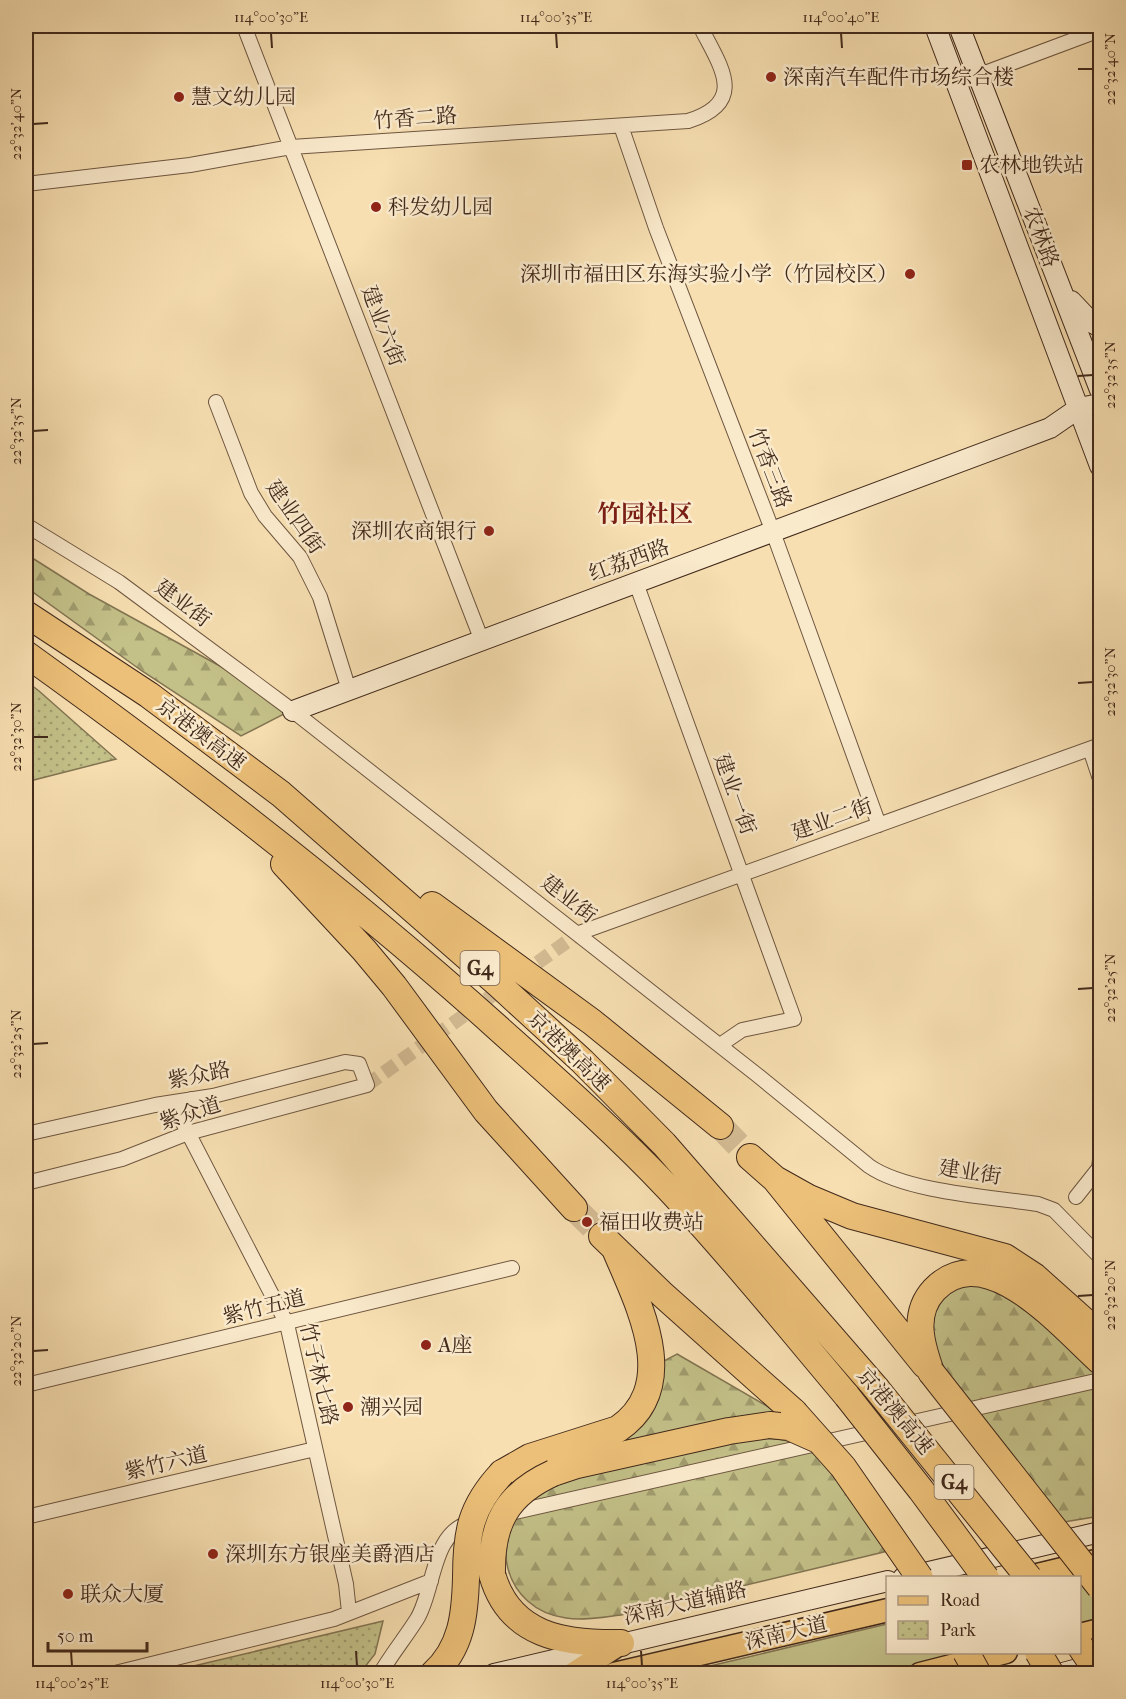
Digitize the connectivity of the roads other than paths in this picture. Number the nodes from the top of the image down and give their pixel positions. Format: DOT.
graph roads {
  1 [pos="244,26"];
  2 [pos="700,26"];
  3 [pos="935,26"];
  4 [pos="959,26"];
  5 [pos="1101,30"];
  6 [pos="979,77"];
  7 [pos="958,83"];
  8 [pos="621,126"];
  9 [pos="291,147"];
  10 [pos="26,184"];
  11 [pos="1060,285"];
  12 [pos="1101,327"];
  13 [pos="1099,382"];
  14 [pos="216,402"];
  15 [pos="1101,404"];
  16 [pos="1079,408"];
  17 [pos="1101,466"];
  18 [pos="26,525"];
  19 [pos="772,532"];
  20 [pos="636,583"];
  21 [pos="26,614"];
  22 [pos="482,641"];
  23 [pos="26,654"];
  24 [pos="349,690"];
  25 [pos="293,711"];
  26 [pos="1095,747"];
  27 [pos="1101,780"];
  28 [pos="201,782"];
  29 [pos="281,794"];
  30 [pos="879,825"];
  31 [pos="742,874"];
  32 [pos="579,933"];
  33 [pos="720,1046"];
  34 [pos="367,1085"];
  35 [pos="191,1099"];
  36 [pos="720,1126"];
  37 [pos="188,1133"];
  38 [pos="26,1134"];
  39 [pos="750,1157"];
  40 [pos="1101,1160"];
  41 [pos="775,1179"];
  42 [pos="26,1183"];
  43 [pos="1076,1197"];
  44 [pos="574,1208"];
  45 [pos="1101,1257"];
  46 [pos="512,1268"];
  47 [pos="287,1324"];
  48 [pos="1095,1348"];
  49 [pos="931,1372"];
  50 [pos="1101,1380"];
  51 [pos="26,1385"];
  52 [pos="315,1449"];
  53 [pos="830,1451"];
  54 [pos="26,1517"];
  55 [pos="1101,1532"];
  56 [pos="1101,1560"];
  57 [pos="912,1576"];
  58 [pos="919,1576"];
  59 [pos="985,1576"];
  60 [pos="1025,1576"];
  61 [pos="1035,1576"];
  62 [pos="430,1581"];
  63 [pos="886,1581"];
  64 [pos="1101,1587"];
  65 [pos="886,1610"];
  66 [pos="349,1612"];
  67 [pos="1101,1630"];
  68 [pos="1081,1635"];
  69 [pos="621,1643"];
  70 [pos="1081,1647"];
  71 [pos="967,1654"];
  72 [pos="1002,1654"];
  73 [pos="1039,1654"];
  74 [pos="1101,1663"];
  75 [pos="111,1674"];
  76 [pos="380,1674"];
  77 [pos="433,1674"];
  78 [pos="494,1674"];
  79 [pos="573,1674"];
  80 [pos="614,1674"];
  81 [pos="920,1674"];
  82 [pos="978,1674"];
  83 [pos="1051,1674"];
  84 [pos="1059,1674"];
  85 [pos="1099,1674"];
  1 -- 9 [label="street, 建业六街"];
  2 -- 8 [label="street, 竹香二路"];
  3 -- 7 [label="main road, 农林路"];
  4 -- 6 [label="main road, 农林路"];
  5 -- 6 [label="street"];
  6 -- 7 [label="street"];
  6 -- 11 [label="main road, 农林路"];
  7 -- 16 [label="main road, 农林路"];
  8 -- 9 [label="street, 竹香二路"];
  8 -- 19 [label="street, 竹香三路"];
  9 -- 10 [label="street, 竹香二路"];
  9 -- 22 [label="street, 建业六街"];
  11 -- 12 [label="main road"];
  11 -- 13 [label="main road, 农林路"];
  13 -- 16 [label="main road, 红荔西路"];
  14 -- 24 [label="street, 建业四街"];
  15 -- 16 [label="main road, 红荔西路"];
  16 -- 17 [label="main road, 农林路"];
  16 -- 19 [label="main road, 红荔西路"];
  18 -- 25 [label="street, 建业街"];
  19 -- 20 [label="main road, 红荔西路"];
  19 -- 30 [label="street, 竹香三路"];
  20 -- 22 [label="main road, 红荔西路"];
  20 -- 31 [label="street, 建业一街"];
  21 -- 29 [label="highway, 京港澳高速 / G4"];
  22 -- 24 [label="main road, 红荔西路"];
  23 -- 28 [label="highway, 京港澳高速 / G4"];
  24 -- 25 [label="main road, 红荔西路"];
  25 -- 32 [label="street, 建业街"];
  26 -- 27 [label="street"];
  26 -- 30 [label="street, 建业二街"];
  28 -- 44 [label="highway"];
  28 -- 59 [label="highway, 京港澳高速 / G4, bridge"];
  29 -- 36 [label="highway"];
  29 -- 60 [label="highway, 京港澳高速 / G4, bridge"];
  30 -- 31 [label="street, 建业二街"];
  31 -- 32 [label="street, 建业二街"];
  31 -- 33 [label="street, 建业一街"];
  32 -- 33 [label="street, 建业街"];
  33 -- 45 [label="street, 建业街"];
  34 -- 35 [label="street, 紫众路"];
  34 -- 37 [label="street, 紫众道"];
  35 -- 37 [label="street, 竹子林七路"];
  35 -- 38 [label="street, 紫众路"];
  37 -- 42 [label="street, 紫众道"];
  37 -- 47 [label="street, 竹子林七路"];
  39 -- 41 [label="highway"];
  40 -- 43 [label="street"];
  41 -- 48 [label="highway"];
  41 -- 49 [label="highway"];
  46 -- 47 [label="street, 紫竹五道"];
  47 -- 51 [label="street, 紫竹五道"];
  47 -- 52 [label="street, 竹子林七路"];
  48 -- 49 [label="highway"];
  49 -- 64 [label="highway, bridge"];
  50 -- 62 [label="street"];
  52 -- 54 [label="street, 紫竹六道"];
  52 -- 66 [label="street, 竹子林七路"];
  53 -- 58 [label="highway, bridge"];
  53 -- 69 [label="highway, bridge"];
  53 -- 77 [label="highway, bridge"];
  55 -- 57 [label="main road"];
  56 -- 61 [label="main road"];
  62 -- 66 [label="street"];
  62 -- 76 [label="street"];
  63 -- 69 [label="main road, 深南大道辅路"];
  65 -- 80 [label="main road, 深南大道"];
  66 -- 75 [label="street"];
  67 -- 68 [label="main road"];
  69 -- 78 [label="main road, 深南大道辅路"];
  69 -- 79 [label="main road"];
  70 -- 85 [label="highway, bridge"];
  71 -- 82 [label="highway, bridge"];
  72 -- 81 [label="main road"];
  73 -- 83 [label="highway, bridge"];
  74 -- 84 [label="main road"];
}
